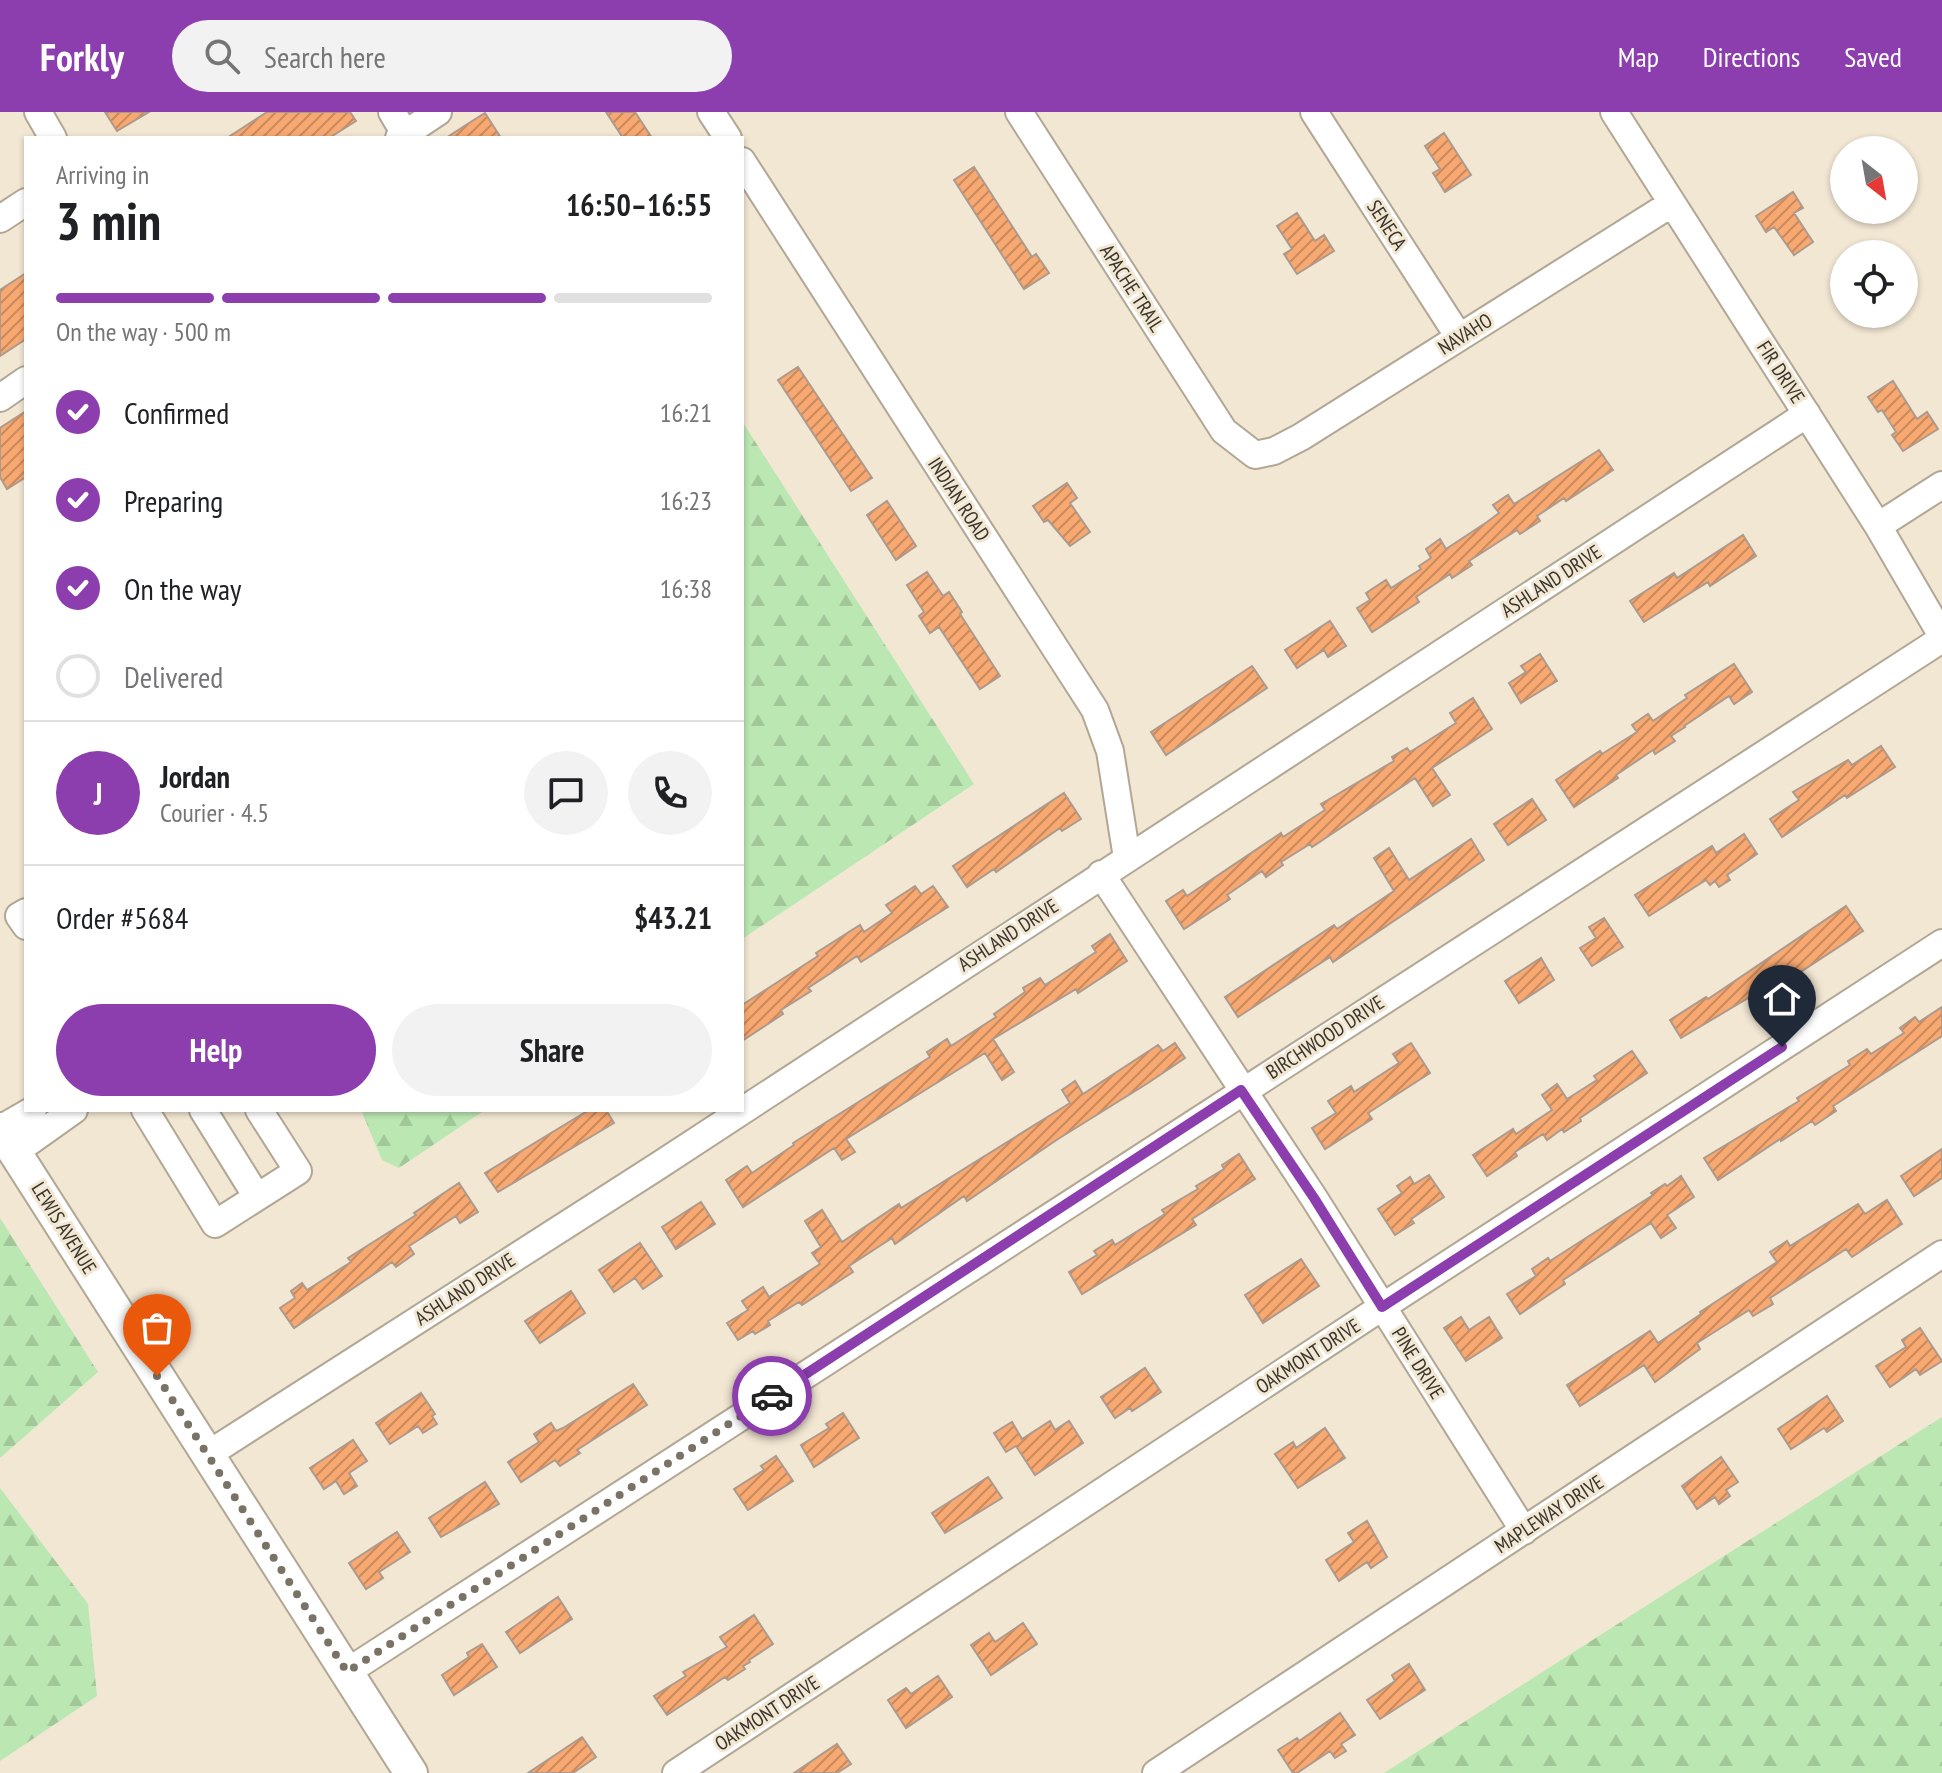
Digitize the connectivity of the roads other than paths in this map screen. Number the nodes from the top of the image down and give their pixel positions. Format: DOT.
graph roads {
  1 [pos="38,112"];
  2 [pos="438,112"];
  3 [pos="711,112"];
  4 [pos="1019,112"];
  5 [pos="1314,112"];
  6 [pos="1614,112"];
  7 [pos="399,128"];
  8 [pos="52,136"];
  9 [pos="727,136"];
  10 [pos="744,164"];
  11 [pos="24,203"];
  12 [pos="1671,204"];
  13 [pos="0,219"];
  14 [pos="1459,337"];
  15 [pos="24,381"];
  16 [pos="0,398"];
  17 [pos="1807,414"];
  18 [pos="1255,455"];
  19 [pos="1942,485"];
  20 [pos="1878,526"];
  21 [pos="1942,637"];
  22 [pos="1127,858"];
  23 [pos="1101,874"];
  24 [pos="1942,943"];
  25 [pos="1241,1090"];
  26 [pos="744,1109"];
  27 [pos="31,1112"];
  28 [pos="69,1112"];
  29 [pos="146,1112"];
  30 [pos="204,1112"];
  31 [pos="260,1112"];
  32 [pos="740,1112"];
  33 [pos="5,1137"];
  34 [pos="257,1197"];
  35 [pos="1942,1254"];
  36 [pos="1382,1307"];
  37 [pos="207,1455"];
  38 [pos="1524,1531"];
  39 [pos="347,1672"];
  40 [pos="411,1773"];
  41 [pos="676,1773"];
  42 [pos="1156,1773"];
  1 -- 8 [label="street"];
  2 -- 7 [label="street"];
  3 -- 9 [label="street"];
  4 -- 18 [label="street, APACHE TRAIL"];
  5 -- 14 [label="street, SENECA"];
  6 -- 12 [label="street, FIR DRIVE"];
  10 -- 22 [label="street, INDIAN ROAD"];
  11 -- 13 [label="street"];
  12 -- 14 [label="street, NAVAHO"];
  12 -- 17 [label="street, FIR DRIVE"];
  14 -- 18 [label="street, NAVAHO"];
  15 -- 16 [label="street"];
  17 -- 20 [label="street, FIR DRIVE"];
  17 -- 22 [label="street, ASHLAND DRIVE"];
  19 -- 20 [label="street"];
  20 -- 21 [label="street, FIR DRIVE"];
  21 -- 25 [label="street, BIRCHWOOD DRIVE"];
  22 -- 23 [label="street, ASHLAND DRIVE"];
  23 -- 25 [label="street, PINE DRIVE"];
  23 -- 26 [label="street, ASHLAND DRIVE"];
  24 -- 36 [label="street, OAKMONT DRIVE"];
  25 -- 36 [label="street, PINE DRIVE"];
  25 -- 39 [label="street, BIRCHWOOD DRIVE"];
  27 -- 33 [label="street"];
  28 -- 33 [label="street"];
  29 -- 34 [label="street"];
  30 -- 34 [label="street"];
  31 -- 34 [label="street"];
  32 -- 37 [label="street, ASHLAND DRIVE"];
  33 -- 37 [label="main road, LEWIS AVENUE"];
  35 -- 38 [label="street, MAPLEWAY DRIVE"];
  36 -- 38 [label="street, PINE DRIVE"];
  36 -- 41 [label="street, OAKMONT DRIVE"];
  37 -- 39 [label="main road, LEWIS AVENUE"];
  38 -- 42 [label="street, MAPLEWAY DRIVE"];
  39 -- 40 [label="main road, LEWIS AVENUE"];
}
